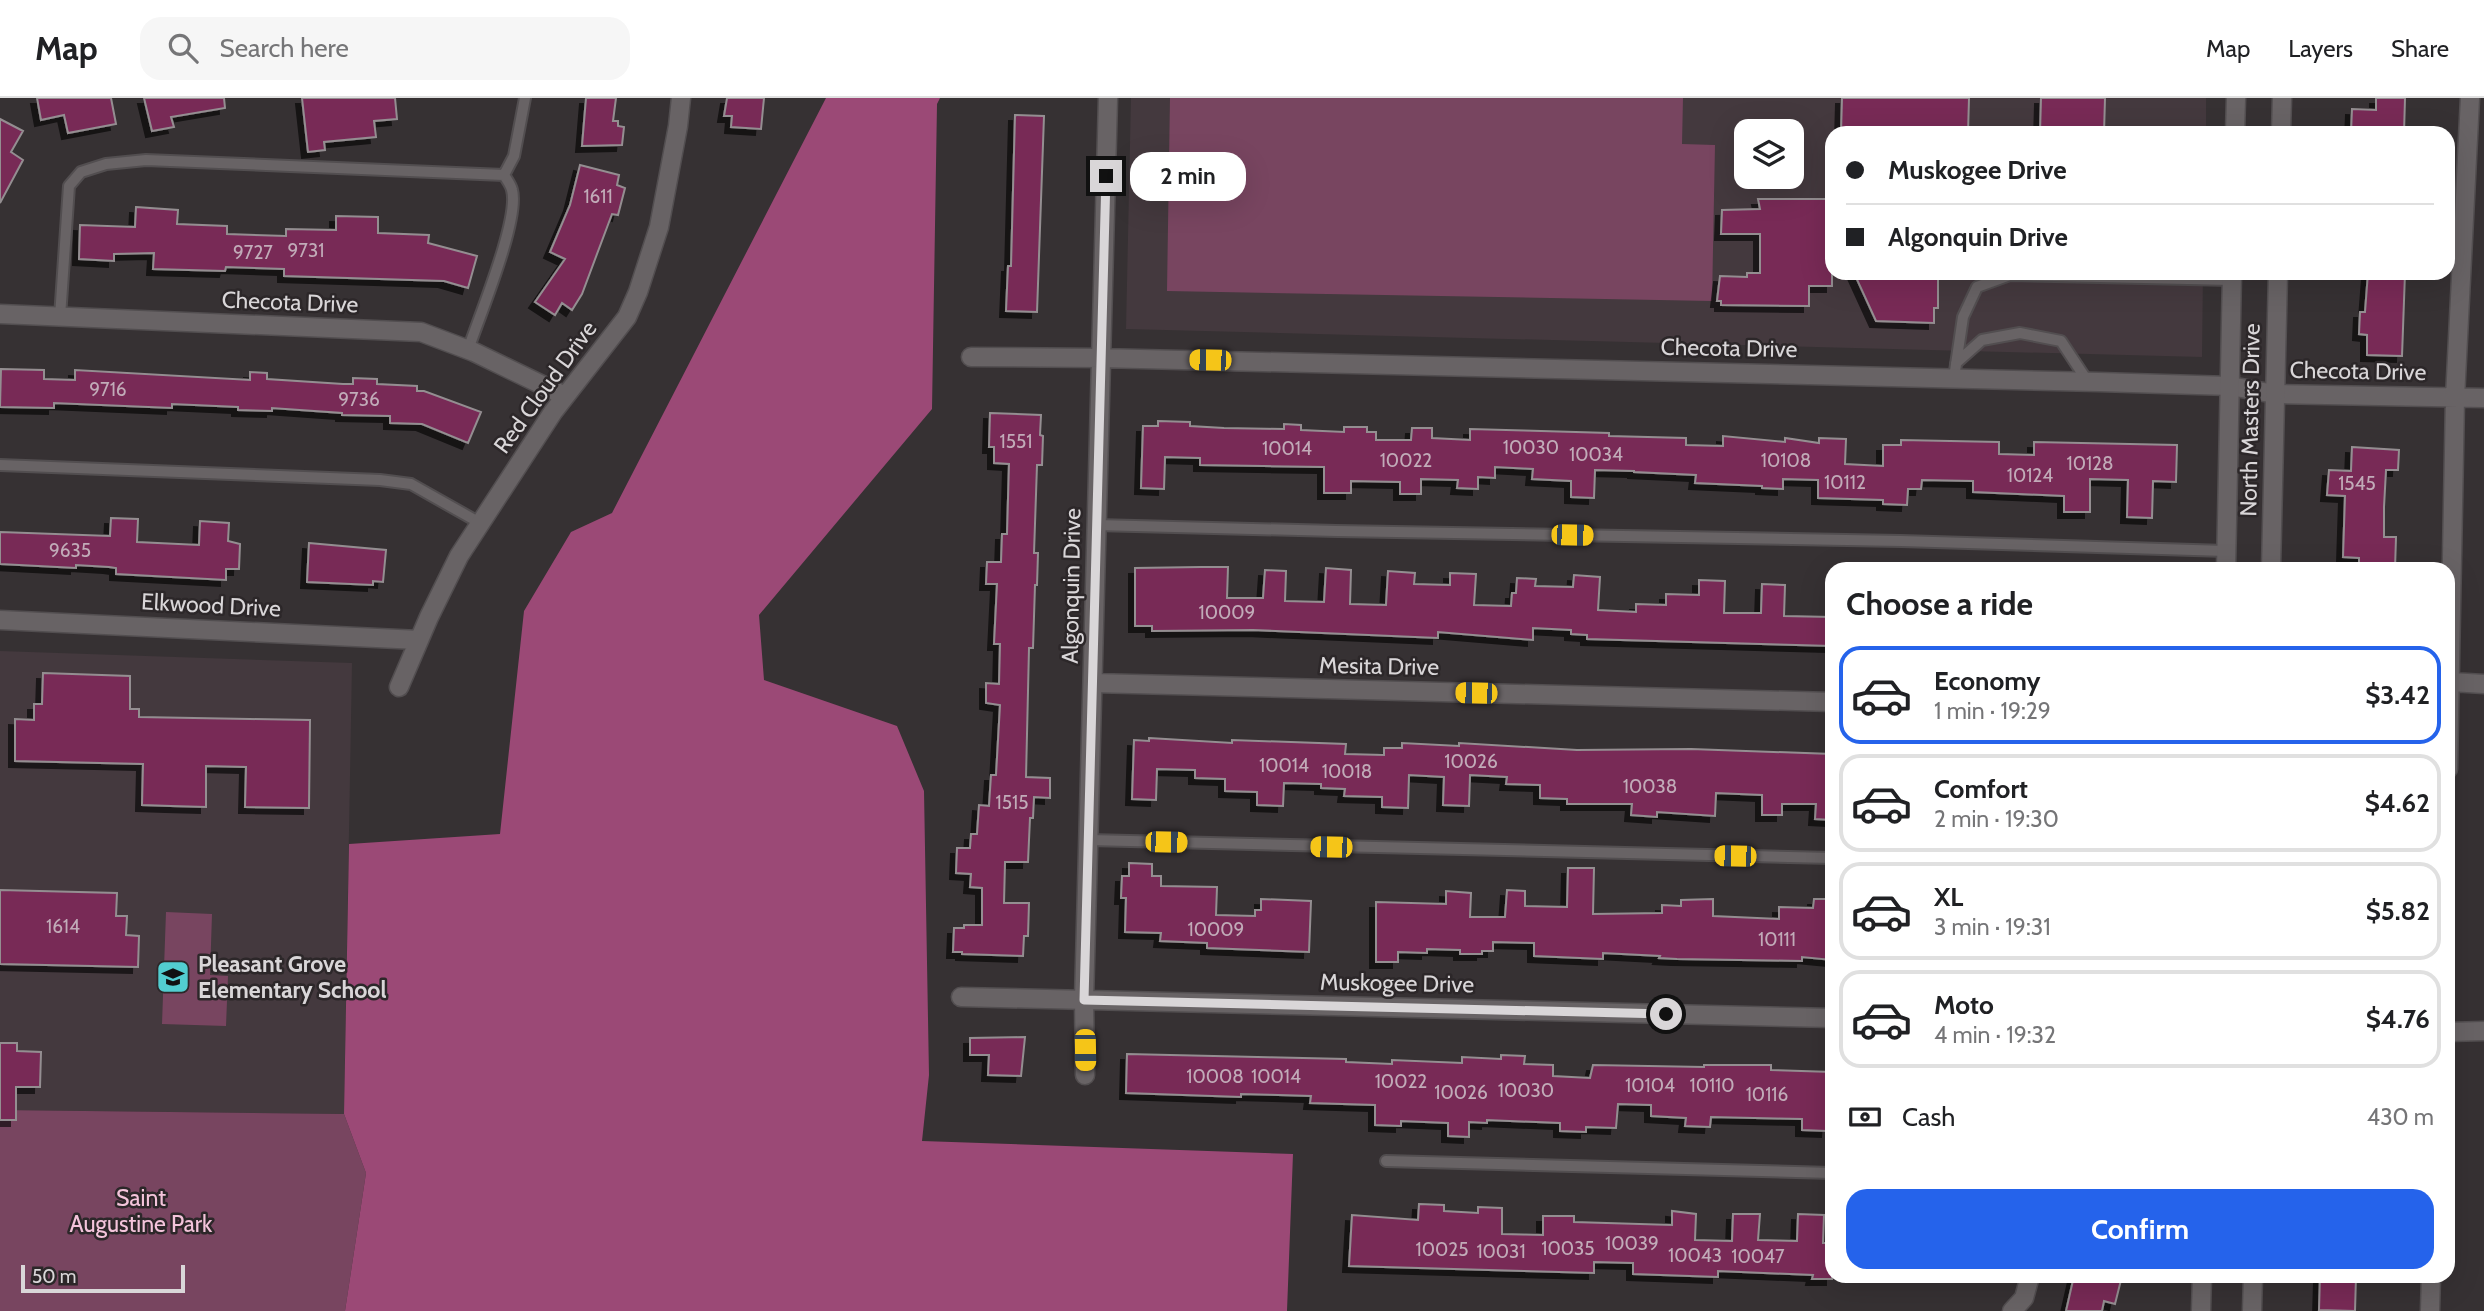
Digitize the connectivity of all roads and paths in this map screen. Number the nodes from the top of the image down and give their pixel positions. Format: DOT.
graph roads {
  1 [pos="525,98"];
  2 [pos="681,98"];
  3 [pos="1108,98"];
  4 [pos="2236,98"];
  5 [pos="2282,98"];
  6 [pos="2469,99"];
  7 [pos="2235,126"];
  8 [pos="2281,126"];
  9 [pos="504,176"];
  10 [pos="1996,280"];
  11 [pos="2232,280"];
  12 [pos="2278,280"];
  13 [pos="0,314"];
  14 [pos="60,317"];
  15 [pos="468,350"];
  16 [pos="971,357"];
  17 [pos="1100,358"];
  18 [pos="1955,370"];
  19 [pos="2088,382"];
  20 [pos="2230,386"];
  21 [pos="2275,394"];
  22 [pos="565,396"];
  23 [pos="2455,398"];
  24 [pos="2484,398"];
  25 [pos="0,465"];
  26 [pos="480,523"];
  27 [pos="1096,525"];
  28 [pos="2226,560"];
  29 [pos="2271,562"];
  30 [pos="2453,562"];
  31 [pos="0,620"];
  32 [pos="419,640"];
  33 [pos="2455,682"];
  34 [pos="1093,683"];
  35 [pos="2484,684"];
  36 [pos="400,687"];
  37 [pos="1825,702"];
  38 [pos="1089,840"];
  39 [pos="1825,858"];
  40 [pos="961,997"];
  41 [pos="1084,1000"];
  42 [pos="1825,1018"];
  43 [pos="2484,1031"];
  44 [pos="2455,1032"];
  45 [pos="1086,1075"];
  46 [pos="1387,1161"];
  47 [pos="1825,1174"];
  48 [pos="2028,1283"];
  49 [pos="2202,1283"];
  50 [pos="2253,1283"];
  51 [pos="2431,1283"];
  52 [pos="2012,1311"];
  53 [pos="2201,1311"];
  54 [pos="2252,1311"];
  55 [pos="2430,1311"];
  1 -- 9 [label="lane"];
  2 -- 22 [label="street, Red Cloud Drive"];
  3 -- 17 [label="street, Algonquin Drive"];
  4 -- 7 [label="street"];
  5 -- 8 [label="street"];
  6 -- 23 [label="street"];
  9 -- 14 [label="lane"];
  9 -- 15 [label="lane"];
  10 -- 18 [label="lane"];
  11 -- 20 [label="street, North Masters Drive"];
  12 -- 21 [label="street, North Masters Drive"];
  13 -- 14 [label="street, Checota Drive"];
  14 -- 15 [label="street, Checota Drive"];
  15 -- 22 [label="street, Checota Drive"];
  16 -- 17 [label="street, Checota Drive"];
  17 -- 18 [label="street, Checota Drive"];
  17 -- 27 [label="street, Algonquin Drive"];
  18 -- 19 [label="street, Checota Drive"];
  18 -- 19 [label="lane"];
  19 -- 20 [label="street, Checota Drive"];
  20 -- 21 [label="street, Checota Drive"];
  20 -- 28 [label="street, North Masters Drive"];
  21 -- 23 [label="street, Checota Drive"];
  21 -- 29 [label="street, North Masters Drive"];
  22 -- 26 [label="street, Red Cloud Drive"];
  23 -- 24 [label="street, Checota Drive"];
  23 -- 30 [label="street"];
  25 -- 26 [label="lane"];
  26 -- 32 [label="street, Red Cloud Drive"];
  27 -- 28 [label="lane"];
  27 -- 34 [label="street, Algonquin Drive"];
  31 -- 32 [label="street, Elkwood Drive"];
  32 -- 36 [label="street, Red Cloud Drive"];
  33 -- 35 [label="street"];
  34 -- 37 [label="street, Mesita Drive"];
  34 -- 38 [label="street, Algonquin Drive"];
  38 -- 39 [label="lane"];
  38 -- 41 [label="street, Algonquin Drive"];
  40 -- 41 [label="street, Muskogee Drive"];
  41 -- 42 [label="street, Muskogee Drive"];
  41 -- 45 [label="street, Algonquin Drive"];
  43 -- 44 [label="street"];
  46 -- 47 [label="lane"];
  48 -- 52 [label="street"];
  49 -- 53 [label="street"];
  50 -- 54 [label="street"];
  51 -- 55 [label="street"];
}
